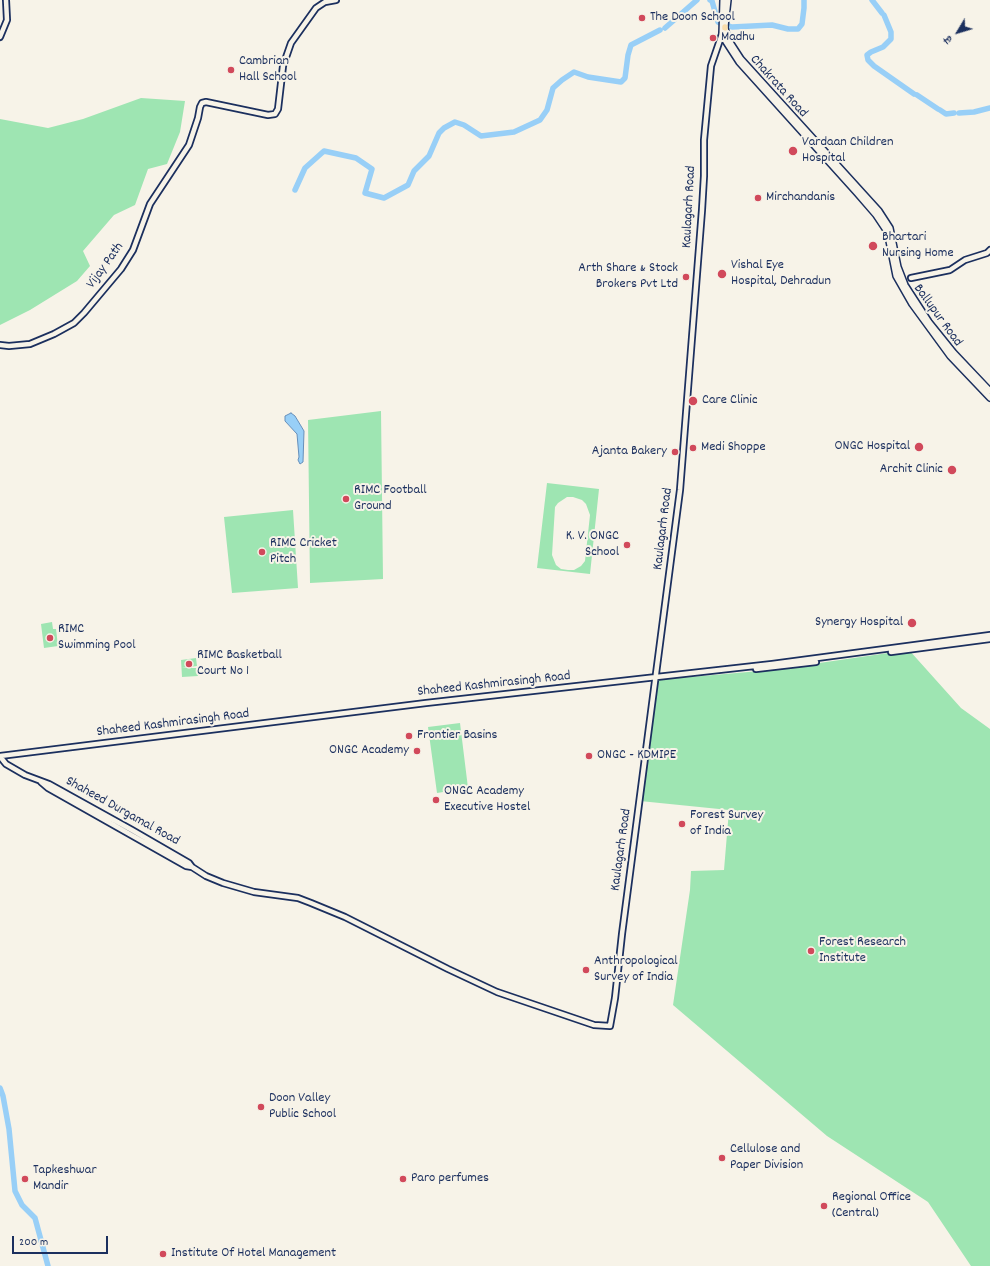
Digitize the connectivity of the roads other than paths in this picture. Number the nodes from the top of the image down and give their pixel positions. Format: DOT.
graph roads {
  1 [pos="5,0"];
  2 [pos="336,0"];
  3 [pos="723,0"];
  4 [pos="728,0"];
  5 [pos="725,27"];
  6 [pos="722,34"];
  7 [pos="0,37"];
  8 [pos="890,228"];
  9 [pos="888,236"];
  10 [pos="990,250"];
  11 [pos="911,278"];
  12 [pos="0,345"];
  13 [pos="990,391"];
  14 [pos="990,398"];
  15 [pos="990,635"];
  16 [pos="990,639"];
  17 [pos="655,679"];
  18 [pos="1,757"];
  19 [pos="610,1026"];
  1 -- 7 [label="street"];
  2 -- 12 [label="street, Vijay Path"];
  3 -- 6 [label="main road"];
  4 -- 5 [label="main road, Chakrata Road"];
  5 -- 6 [label="street, Kaulagarh Road"];
  5 -- 8 [label="main road, Chakrata Road"];
  6 -- 9 [label="main road, Chakrata Road"];
  6 -- 17 [label="street, Kaulagarh Road"];
  8 -- 13 [label="main road, Ballupur Road"];
  9 -- 14 [label="main road, Ballupur Road"];
  10 -- 11 [label="street"];
  15 -- 17 [label="street, Shaheed Kashmirasingh Road"];
  16 -- 17 [label="street, Shaheed Kashmirasingh Road"];
  17 -- 18 [label="street, Shaheed Kashmirasingh Road"];
  17 -- 19 [label="street, Kaulagarh Road"];
  18 -- 19 [label="street, Shaheed Durgamal Road"];
}
